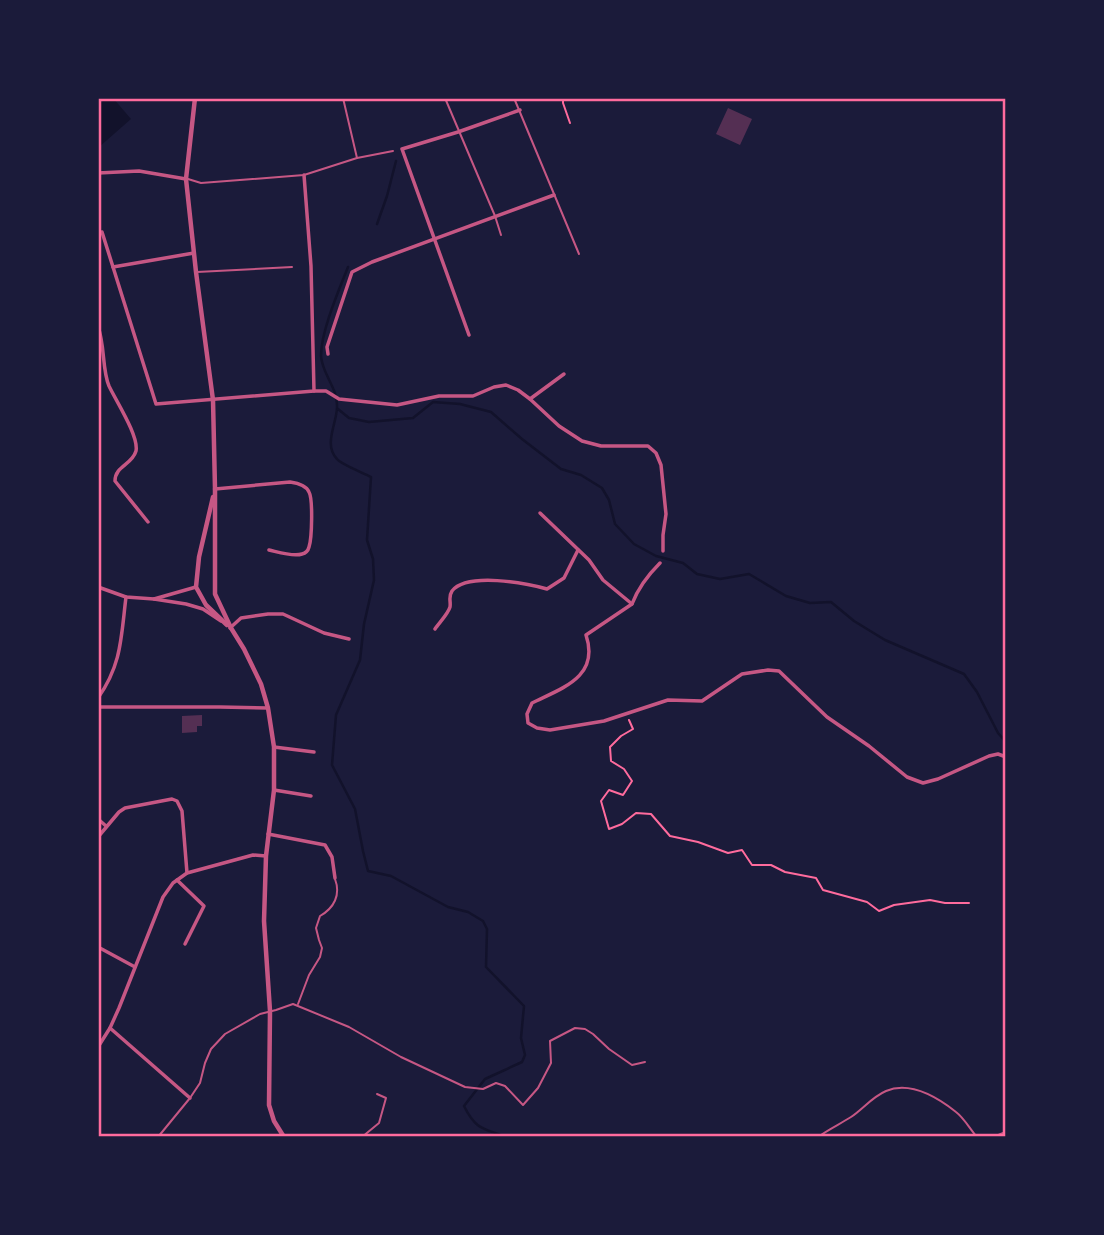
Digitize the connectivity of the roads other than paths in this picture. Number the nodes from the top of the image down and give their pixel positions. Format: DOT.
graph roads {
  1 [pos="195,98"];
  2 [pos="343,98"];
  3 [pos="445,98"];
  4 [pos="514,98"];
  5 [pos="520,110"];
  6 [pos="458,132"];
  7 [pos="393,151"];
  8 [pos="357,158"];
  9 [pos="98,173"];
  10 [pos="304,175"];
  11 [pos="186,179"];
  12 [pos="554,195"];
  13 [pos="495,216"];
  14 [pos="102,232"];
  15 [pos="500,235"];
  16 [pos="435,239"];
  17 [pos="194,253"];
  18 [pos="579,254"];
  19 [pos="113,267"];
  20 [pos="292,267"];
  21 [pos="196,272"];
  22 [pos="98,327"];
  23 [pos="469,335"];
  24 [pos="328,354"];
  25 [pos="564,374"];
  26 [pos="314,391"];
  27 [pos="530,399"];
  28 [pos="213,400"];
  29 [pos="215,489"];
  30 [pos="540,513"];
  31 [pos="148,522"];
  32 [pos="269,550"];
  33 [pos="578,550"];
  34 [pos="663,551"];
  35 [pos="660,563"];
  36 [pos="98,587"];
  37 [pos="196,587"];
  38 [pos="126,597"];
  39 [pos="154,599"];
  40 [pos="632,604"];
  41 [pos="230,628"];
  42 [pos="435,629"];
  43 [pos="349,639"];
  44 [pos="98,698"];
  45 [pos="98,707"];
  46 [pos="268,708"];
  47 [pos="274,747"];
  48 [pos="314,752"];
  49 [pos="1006,757"];
  50 [pos="274,790"];
  51 [pos="312,796"];
  52 [pos="98,819"];
  53 [pos="106,826"];
  54 [pos="268,834"];
  55 [pos="98,837"];
  56 [pos="265,856"];
  57 [pos="187,873"];
  58 [pos="335,878"];
  59 [pos="177,880"];
  60 [pos="184,944"];
  61 [pos="98,947"];
  62 [pos="135,967"];
  63 [pos="298,1004"];
  64 [pos="270,1011"];
  65 [pos="110,1028"];
  66 [pos="98,1046"];
  67 [pos="645,1062"];
  68 [pos="377,1094"];
  69 [pos="190,1098"];
  70 [pos="281,1136"];
  71 [pos="1006,1136"];
  72 [pos="158,1137"];
  73 [pos="362,1137"];
  74 [pos="818,1137"];
  1 -- 11 [label="street"];
  2 -- 8 [label="lane"];
  3 -- 6 [label="lane"];
  4 -- 5 [label="lane"];
  5 -- 6 [label="street"];
  5 -- 12 [label="lane"];
  6 -- 13 [label="lane"];
  6 -- 16 [label="street"];
  7 -- 8 [label="lane"];
  8 -- 10 [label="lane"];
  9 -- 11 [label="street"];
  10 -- 11 [label="lane"];
  10 -- 26 [label="street"];
  11 -- 17 [label="street"];
  12 -- 13 [label="street"];
  12 -- 18 [label="lane"];
  13 -- 15 [label="lane"];
  13 -- 16 [label="street"];
  14 -- 19 [label="street"];
  16 -- 23 [label="street"];
  16 -- 24 [label="street"];
  17 -- 19 [label="street"];
  17 -- 21 [label="street"];
  19 -- 28 [label="street"];
  20 -- 21 [label="lane"];
  21 -- 28 [label="street"];
  22 -- 31 [label="street"];
  25 -- 27 [label="street"];
  26 -- 27 [label="street"];
  26 -- 28 [label="street"];
  27 -- 34 [label="street"];
  28 -- 29 [label="street"];
  29 -- 32 [label="street"];
  29 -- 37 [label="street"];
  29 -- 41 [label="street"];
  30 -- 33 [label="street"];
  33 -- 40 [label="street"];
  33 -- 42 [label="street"];
  35 -- 40 [label="street"];
  36 -- 38 [label="street"];
  37 -- 39 [label="street"];
  37 -- 41 [label="street"];
  38 -- 39 [label="street"];
  38 -- 44 [label="street"];
  39 -- 41 [label="street"];
  40 -- 49 [label="street"];
  41 -- 43 [label="street"];
  41 -- 46 [label="street"];
  45 -- 46 [label="street"];
  46 -- 47 [label="street"];
  47 -- 48 [label="street"];
  47 -- 50 [label="street"];
  50 -- 51 [label="street"];
  50 -- 54 [label="street"];
  52 -- 53 [label="street"];
  53 -- 55 [label="street"];
  53 -- 57 [label="street"];
  54 -- 56 [label="street"];
  54 -- 58 [label="street"];
  56 -- 57 [label="street"];
  56 -- 64 [label="street"];
  57 -- 59 [label="street"];
  58 -- 63 [label="lane"];
  59 -- 60 [label="street"];
  59 -- 62 [label="street"];
  61 -- 62 [label="street"];
  62 -- 65 [label="street"];
  63 -- 64 [label="lane"];
  63 -- 67 [label="lane"];
  64 -- 69 [label="lane"];
  64 -- 70 [label="street"];
  65 -- 66 [label="street"];
  65 -- 69 [label="street"];
  68 -- 73 [label="lane"];
  69 -- 72 [label="lane"];
  71 -- 74 [label="lane"];
}
